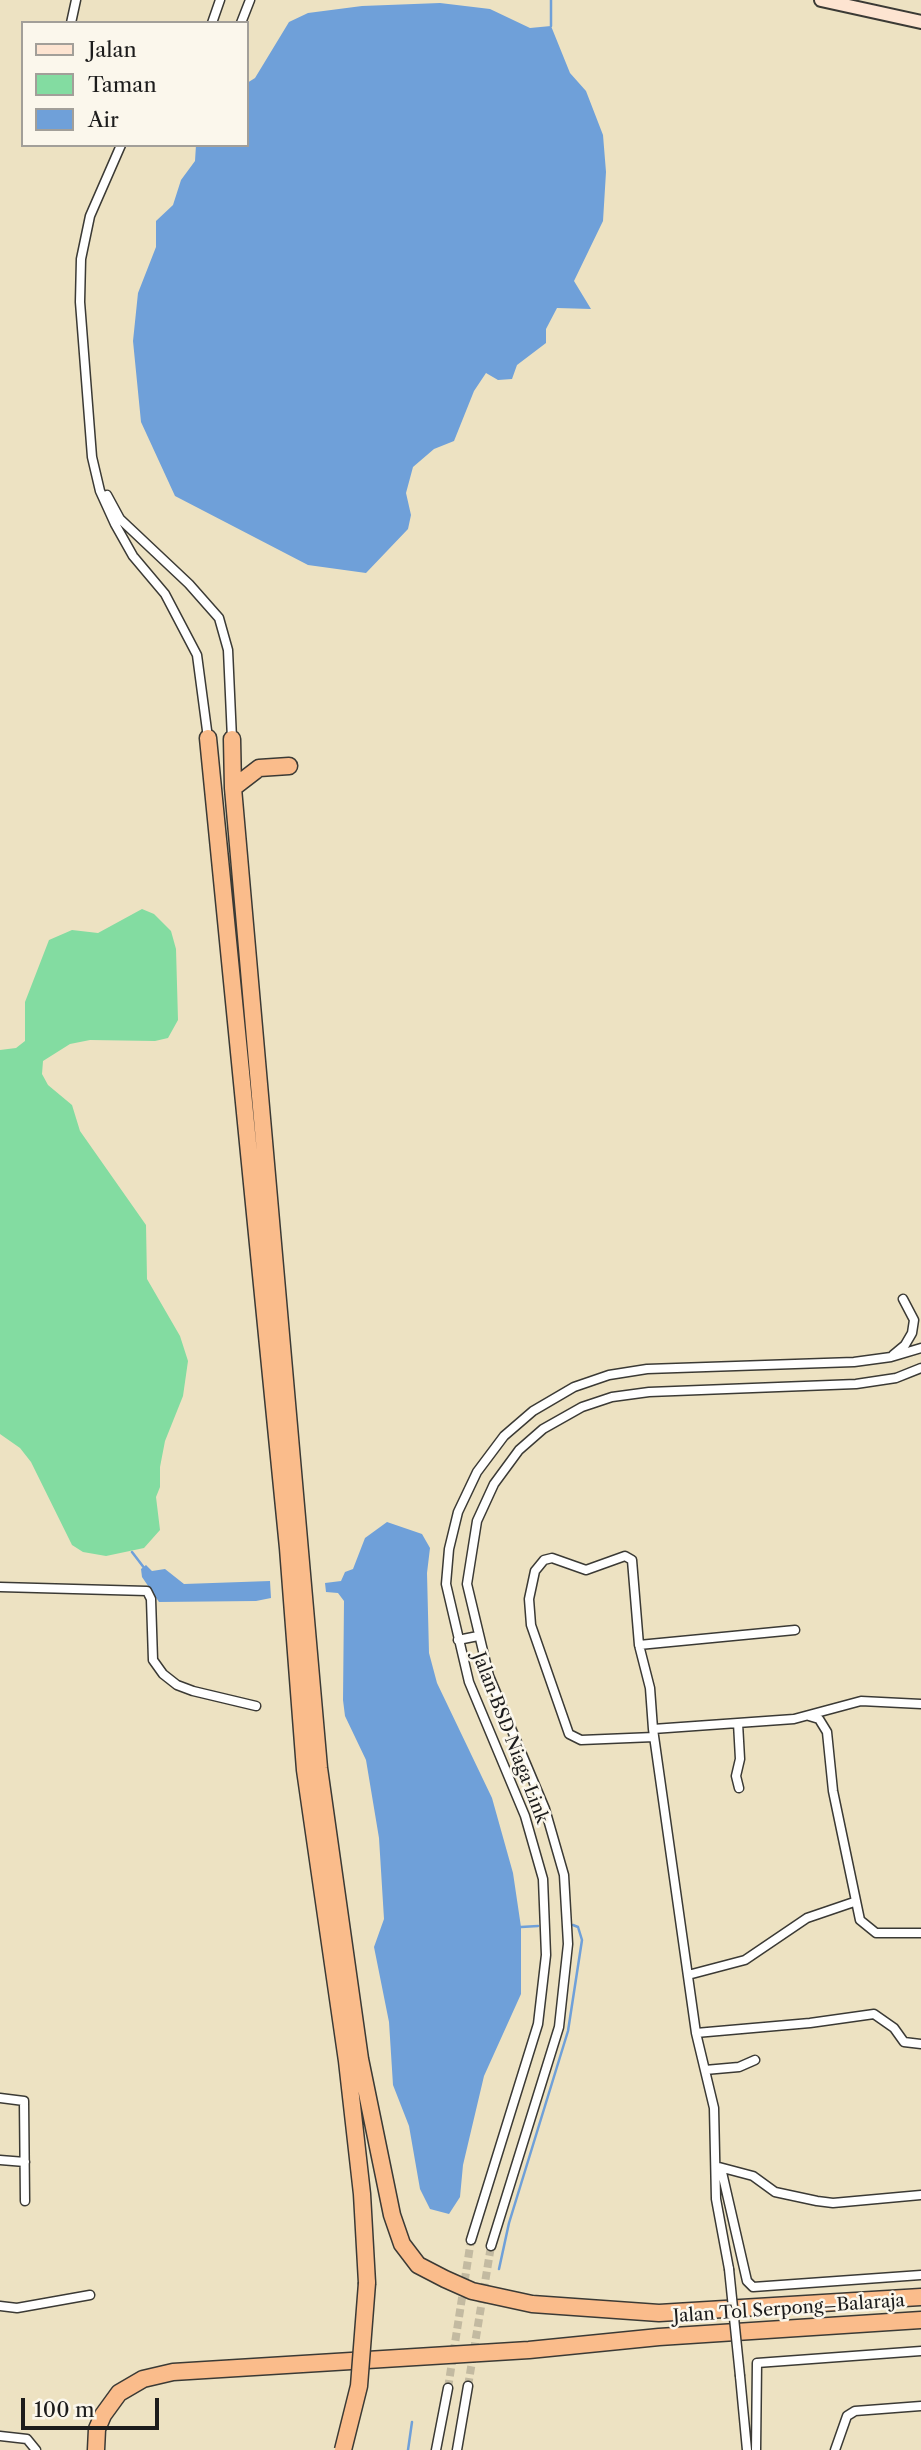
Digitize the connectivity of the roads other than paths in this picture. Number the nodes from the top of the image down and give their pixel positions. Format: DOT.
graph roads {
  1 [pos="76,0"];
  2 [pos="220,0"];
  3 [pos="250,0"];
  4 [pos="821,0"];
  5 [pos="71,21"];
  6 [pos="213,21"];
  7 [pos="242,21"];
  8 [pos="921,22"];
  9 [pos="120,147"];
  10 [pos="92,457"];
  11 [pos="208,738"];
  12 [pos="232,739"];
  13 [pos="289,766"];
  14 [pos="233,789"];
  15 [pos="903,1299"];
  16 [pos="921,1348"];
  17 [pos="891,1357"];
  18 [pos="921,1368"];
  19 [pos="0,1587"];
  20 [pos="794,1630"];
  21 [pos="478,1636"];
  22 [pos="457,1640"];
  23 [pos="639,1645"];
  24 [pos="921,1704"];
  25 [pos="256,1706"];
  26 [pos="806,1716"];
  27 [pos="738,1723"];
  28 [pos="654,1732"];
  29 [pos="739,1788"];
  30 [pos="854,1902"];
  31 [pos="921,1933"];
  32 [pos="688,1975"];
  33 [pos="696,2033"];
  34 [pos="921,2044"];
  35 [pos="755,2060"];
  36 [pos="705,2070"];
  37 [pos="0,2098"];
  38 [pos="0,2160"];
  39 [pos="25,2162"];
  40 [pos="717,2166"];
  41 [pos="921,2195"];
  42 [pos="26,2201"];
  43 [pos="471,2240"];
  44 [pos="491,2246"];
  45 [pos="921,2275"];
  46 [pos="90,2295"];
  47 [pos="921,2297"];
  48 [pos="0,2306"];
  49 [pos="921,2319"];
  50 [pos="921,2351"];
  51 [pos="468,2386"];
  52 [pos="448,2388"];
  53 [pos="921,2406"];
  54 [pos="0,2436"];
  55 [pos="36,2450"];
  56 [pos="96,2450"];
  57 [pos="343,2450"];
  58 [pos="436,2450"];
  59 [pos="457,2450"];
  60 [pos="747,2450"];
  61 [pos="756,2450"];
  62 [pos="835,2450"];
  1 -- 5 [label="street"];
  2 -- 6 [label="street"];
  3 -- 7 [label="street"];
  4 -- 8 [label="main road"];
  9 -- 10 [label="street"];
  10 -- 11 [label="street"];
  10 -- 12 [label="street"];
  11 -- 57 [label="highway, bridge"];
  12 -- 14 [label="highway, Jalan Tol Serpong–Balaraja"];
  13 -- 14 [label="highway"];
  14 -- 47 [label="highway, Jalan Tol Serpong–Balaraja"];
  15 -- 17 [label="street"];
  16 -- 17 [label="street, Jalan BSD Niaga Link"];
  17 -- 22 [label="street, Jalan BSD Niaga Link"];
  18 -- 21 [label="street, Jalan BSD Niaga Link"];
  19 -- 25 [label="street"];
  20 -- 23 [label="street"];
  21 -- 22 [label="street"];
  21 -- 44 [label="street, Jalan BSD Niaga Link"];
  22 -- 43 [label="street, Jalan BSD Niaga Link"];
  23 -- 28 [label="street"];
  23 -- 28 [label="street"];
  24 -- 26 [label="street"];
  26 -- 27 [label="street"];
  26 -- 30 [label="street"];
  27 -- 28 [label="street"];
  27 -- 29 [label="street"];
  28 -- 32 [label="street"];
  30 -- 31 [label="street"];
  30 -- 32 [label="street"];
  32 -- 33 [label="street"];
  33 -- 34 [label="street"];
  33 -- 36 [label="street"];
  35 -- 36 [label="street"];
  36 -- 40 [label="street"];
  37 -- 39 [label="street"];
  38 -- 39 [label="street"];
  39 -- 42 [label="street"];
  40 -- 41 [label="street"];
  40 -- 45 [label="street"];
  40 -- 60 [label="street, bridge"];
  46 -- 48 [label="street"];
  49 -- 56 [label="highway, Jalan Tol Serpong–Balaraja"];
  50 -- 61 [label="street"];
  51 -- 59 [label="street"];
  52 -- 58 [label="street"];
  53 -- 62 [label="street"];
  54 -- 55 [label="street"];
}
